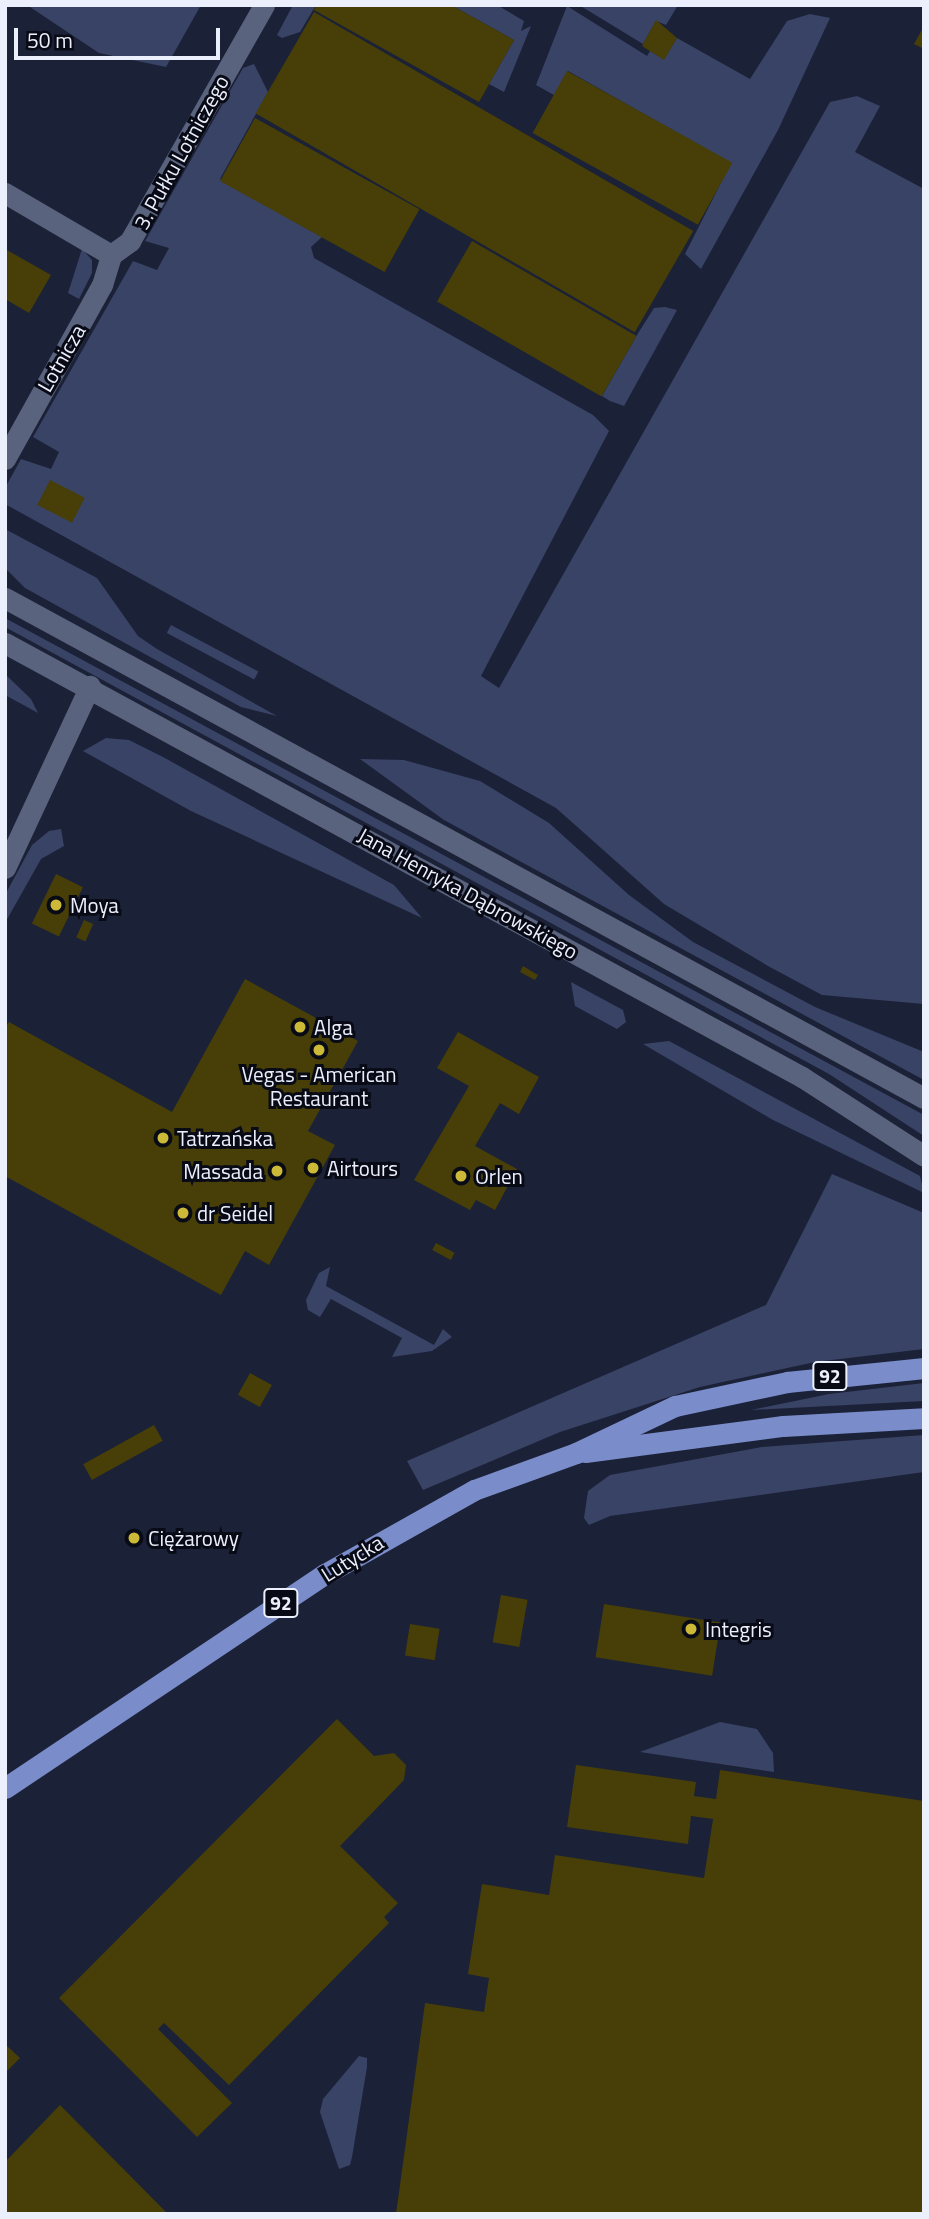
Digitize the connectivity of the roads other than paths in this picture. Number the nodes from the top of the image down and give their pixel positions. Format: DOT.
graph roads {
  1 [pos="264,5"];
  2 [pos="5,193"];
  3 [pos="111,255"];
  4 [pos="5,459"];
  5 [pos="6,598"];
  6 [pos="5,643"];
  7 [pos="90,686"];
  8 [pos="5,868"];
  9 [pos="924,1098"];
  10 [pos="924,1156"];
  11 [pos="924,1368"];
  12 [pos="924,1418"];
  13 [pos="576,1453"];
  14 [pos="5,1788"];
  1 -- 3 [label="main road, 3. Pułku Lotniczego"];
  2 -- 3 [label="main road"];
  3 -- 4 [label="main road, Lotnicza"];
  5 -- 9 [label="main road, Jana Henryka Dąbrowskiego"];
  6 -- 7 [label="main road, Jana Henryka Dąbrowskiego"];
  7 -- 8 [label="main road"];
  7 -- 10 [label="main road, Jana Henryka Dąbrowskiego"];
  11 -- 13 [label="main road, Lutycka / 92"];
  12 -- 13 [label="main road, Lutycka / 92"];
  13 -- 14 [label="main road, Lutycka / 92"];
}
